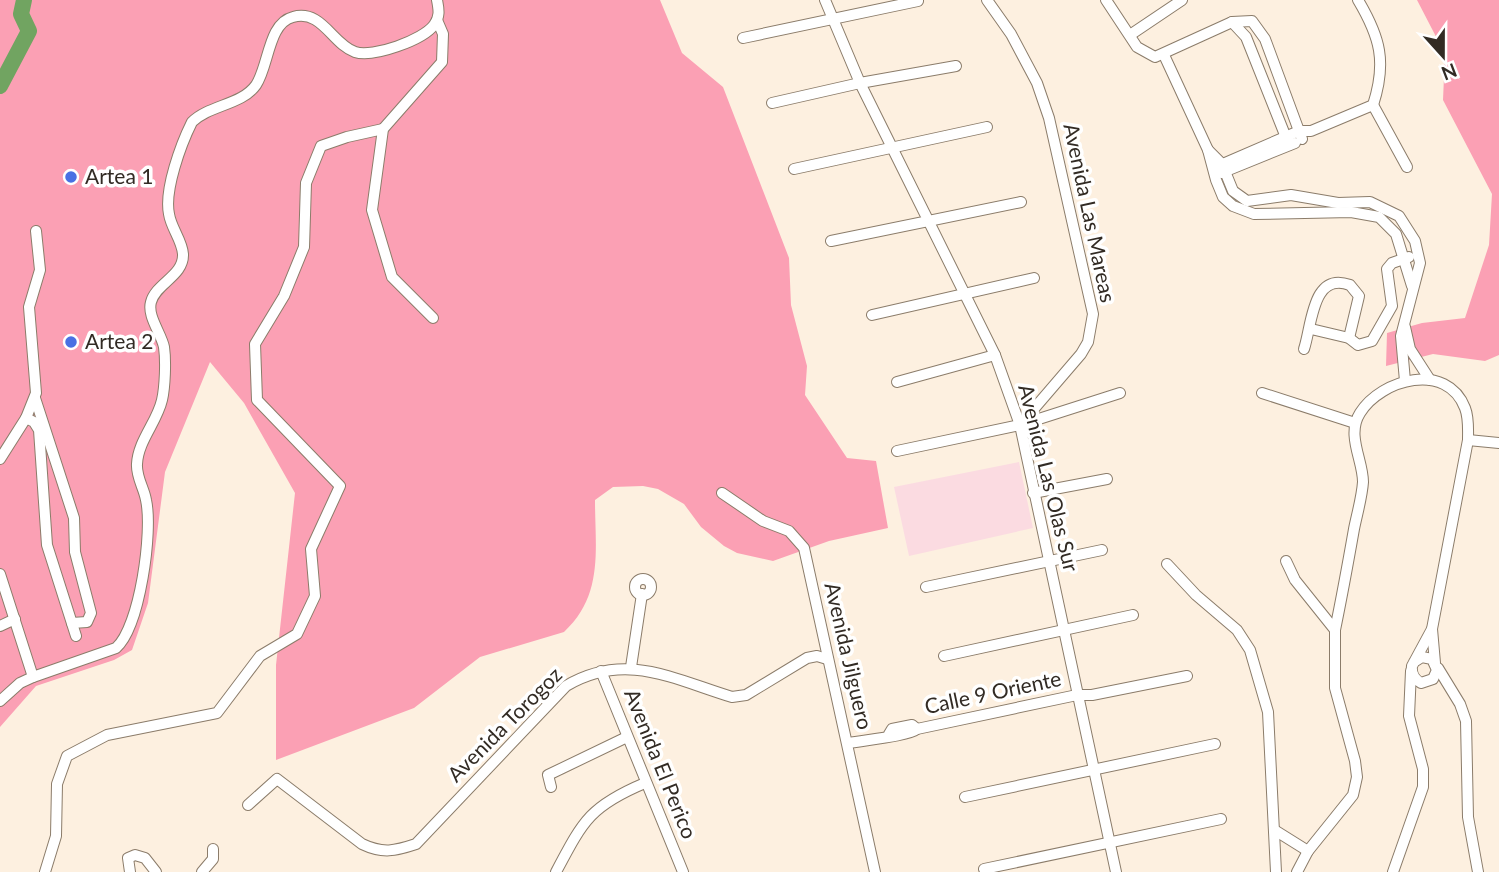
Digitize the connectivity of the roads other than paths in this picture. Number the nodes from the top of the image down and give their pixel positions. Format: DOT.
graph roads {
  1 [pos="437,0"];
  2 [pos="825,0"];
  3 [pos="986,0"];
  4 [pos="1106,0"];
  5 [pos="1182,0"];
  6 [pos="1358,0"];
  7 [pos="918,1"];
  8 [pos="436,20"];
  9 [pos="833,21"];
  10 [pos="1232,22"];
  11 [pos="1130,35"];
  12 [pos="743,38"];
  13 [pos="1164,55"];
  14 [pos="956,66"];
  15 [pos="860,83"];
  16 [pos="772,103"];
  17 [pos="1373,105"];
  18 [pos="987,127"];
  19 [pos="383,129"];
  20 [pos="1301,135"];
  21 [pos="1287,141"];
  22 [pos="892,148"];
  23 [pos="1208,150"];
  24 [pos="1224,167"];
  25 [pos="1407,167"];
  26 [pos="794,169"];
  27 [pos="1213,173"];
  28 [pos="1021,202"];
  29 [pos="929,220"];
  30 [pos="36,231"];
  31 [pos="831,241"];
  32 [pos="1420,253"];
  33 [pos="1405,258"];
  34 [pos="1034,278"];
  35 [pos="1413,287"];
  36 [pos="966,295"];
  37 [pos="872,315"];
  38 [pos="432,318"];
  39 [pos="1405,327"];
  40 [pos="1311,329"];
  41 [pos="1349,338"];
  42 [pos="1304,349"];
  43 [pos="995,355"];
  44 [pos="1430,380"];
  45 [pos="1405,381"];
  46 [pos="897,382"];
  47 [pos="1120,393"];
  48 [pos="1262,393"];
  49 [pos="35,398"];
  50 [pos="26,418"];
  51 [pos="1355,423"];
  52 [pos="1020,425"];
  53 [pos="1468,440"];
  54 [pos="1499,443"];
  55 [pos="897,451"];
  56 [pos="0,459"];
  57 [pos="1107,479"];
  58 [pos="722,493"];
  59 [pos="1033,494"];
  60 [pos="1102,550"];
  61 [pos="1049,561"];
  62 [pos="1286,561"];
  63 [pos="1167,564"];
  64 [pos="0,574"];
  65 [pos="926,587"];
  66 [pos="642,594"];
  67 [pos="1341,603"];
  68 [pos="1319,611"];
  69 [pos="1133,614"];
  70 [pos="15,619"];
  71 [pos="72,623"];
  72 [pos="0,626"];
  73 [pos="1064,629"];
  74 [pos="1432,629"];
  75 [pos="1335,630"];
  76 [pos="76,636"];
  77 [pos="944,656"];
  78 [pos="827,659"];
  79 [pos="1436,664"];
  80 [pos="1413,666"];
  81 [pos="631,667"];
  82 [pos="601,671"];
  83 [pos="1187,676"];
  84 [pos="33,677"];
  85 [pos="1427,682"];
  86 [pos="1449,690"];
  87 [pos="1077,695"];
  88 [pos="1409,700"];
  89 [pos="0,701"];
  90 [pos="627,737"];
  91 [pos="849,743"];
  92 [pos="1215,744"];
  93 [pos="1095,771"];
  94 [pos="645,783"];
  95 [pos="551,788"];
  96 [pos="965,797"];
  97 [pos="248,805"];
  98 [pos="1221,819"];
  99 [pos="1276,831"];
  100 [pos="1110,841"];
  101 [pos="213,849"];
  102 [pos="1308,851"];
  103 [pos="984,869"];
  104 [pos="45,872"];
  105 [pos="130,872"];
  106 [pos="156,872"];
  107 [pos="202,872"];
  108 [pos="556,872"];
  109 [pos="683,872"];
  110 [pos="876,872"];
  111 [pos="1116,872"];
  112 [pos="1276,872"];
  113 [pos="1297,872"];
  114 [pos="1393,872"];
  115 [pos="1478,872"];
  1 -- 8 [label="street"];
  2 -- 9 [label="street, Avenida Las Olas Sur"];
  3 -- 52 [label="street, Avenida Las Mareas"];
  4 -- 11 [label="street"];
  5 -- 11 [label="street"];
  6 -- 17 [label="street"];
  7 -- 9 [label="street"];
  8 -- 19 [label="street"];
  8 -- 84 [label="street"];
  9 -- 12 [label="street"];
  9 -- 15 [label="street, Avenida Las Olas Sur"];
  10 -- 13 [label="street"];
  10 -- 20 [label="street"];
  10 -- 21 [label="street"];
  11 -- 13 [label="street"];
  13 -- 23 [label="street"];
  14 -- 15 [label="street"];
  15 -- 16 [label="street"];
  15 -- 22 [label="street, Avenida Las Olas Sur"];
  17 -- 20 [label="street"];
  17 -- 25 [label="street"];
  18 -- 22 [label="street"];
  19 -- 38 [label="street"];
  19 -- 104 [label="street"];
  20 -- 21 [label="street"];
  21 -- 24 [label="street"];
  22 -- 26 [label="street"];
  22 -- 29 [label="street, Avenida Las Olas Sur"];
  23 -- 24 [label="street"];
  23 -- 27 [label="street"];
  24 -- 27 [label="street"];
  24 -- 32 [label="street"];
  27 -- 33 [label="street"];
  28 -- 29 [label="street"];
  29 -- 31 [label="street"];
  29 -- 36 [label="street, Avenida Las Olas Sur"];
  30 -- 49 [label="street"];
  32 -- 33 [label="street"];
  32 -- 35 [label="street"];
  33 -- 35 [label="street"];
  33 -- 41 [label="street"];
  34 -- 36 [label="street"];
  35 -- 39 [label="street"];
  36 -- 37 [label="street"];
  36 -- 43 [label="street, Avenida Las Olas Sur"];
  39 -- 44 [label="street"];
  39 -- 45 [label="street"];
  40 -- 41 [label="street"];
  40 -- 41 [label="street"];
  40 -- 42 [label="street"];
  43 -- 46 [label="street"];
  43 -- 52 [label="street, Avenida Las Olas Sur"];
  44 -- 45 [label="street"];
  44 -- 53 [label="street"];
  45 -- 51 [label="street"];
  47 -- 52 [label="street"];
  48 -- 51 [label="street"];
  49 -- 50 [label="street"];
  49 -- 71 [label="street"];
  50 -- 56 [label="street"];
  50 -- 71 [label="street"];
  51 -- 67 [label="street"];
  52 -- 55 [label="street"];
  52 -- 59 [label="street, Avenida Las Olas Sur"];
  53 -- 54 [label="street"];
  53 -- 74 [label="street"];
  57 -- 59 [label="street"];
  58 -- 78 [label="street, Avenida Jilguero"];
  59 -- 61 [label="street, Avenida Las Olas Sur"];
  60 -- 61 [label="street"];
  61 -- 65 [label="street"];
  61 -- 73 [label="street, Avenida Las Olas Sur"];
  62 -- 68 [label="street"];
  63 -- 99 [label="street"];
  64 -- 70 [label="street"];
  66 -- 81 [label="street"];
  67 -- 68 [label="street"];
  67 -- 75 [label="street"];
  68 -- 75 [label="street"];
  69 -- 73 [label="street"];
  70 -- 72 [label="street"];
  70 -- 84 [label="street"];
  71 -- 76 [label="street"];
  73 -- 77 [label="street"];
  73 -- 87 [label="street, Avenida Las Olas Sur"];
  74 -- 79 [label="street"];
  74 -- 80 [label="street"];
  75 -- 102 [label="street"];
  78 -- 81 [label="street, Avenida Torogoz"];
  78 -- 91 [label="street, Avenida Jilguero"];
  79 -- 80 [label="street"];
  79 -- 85 [label="street"];
  79 -- 86 [label="street"];
  80 -- 85 [label="street"];
  80 -- 88 [label="street"];
  81 -- 82 [label="street, Avenida Torogoz"];
  82 -- 90 [label="street, Avenida El Perico"];
  82 -- 97 [label="street, Avenida Torogoz"];
  83 -- 87 [label="street, Calle 9 Oriente"];
  84 -- 89 [label="street"];
  85 -- 86 [label="street"];
  85 -- 88 [label="street"];
  86 -- 115 [label="street"];
  87 -- 91 [label="street, Calle 9 Oriente"];
  87 -- 93 [label="street, Avenida Las Olas Sur"];
  88 -- 114 [label="street"];
  90 -- 94 [label="street, Avenida El Perico"];
  90 -- 95 [label="street"];
  91 -- 110 [label="street, Avenida Jilguero"];
  92 -- 93 [label="street"];
  93 -- 96 [label="street"];
  93 -- 100 [label="street, Avenida Las Olas Sur"];
  94 -- 108 [label="street"];
  94 -- 109 [label="street, Avenida El Perico"];
  98 -- 100 [label="street"];
  99 -- 102 [label="street"];
  99 -- 112 [label="street"];
  100 -- 103 [label="street"];
  100 -- 111 [label="street, Avenida Las Olas Sur"];
  101 -- 107 [label="street"];
  102 -- 113 [label="street"];
  105 -- 106 [label="street"];
}
